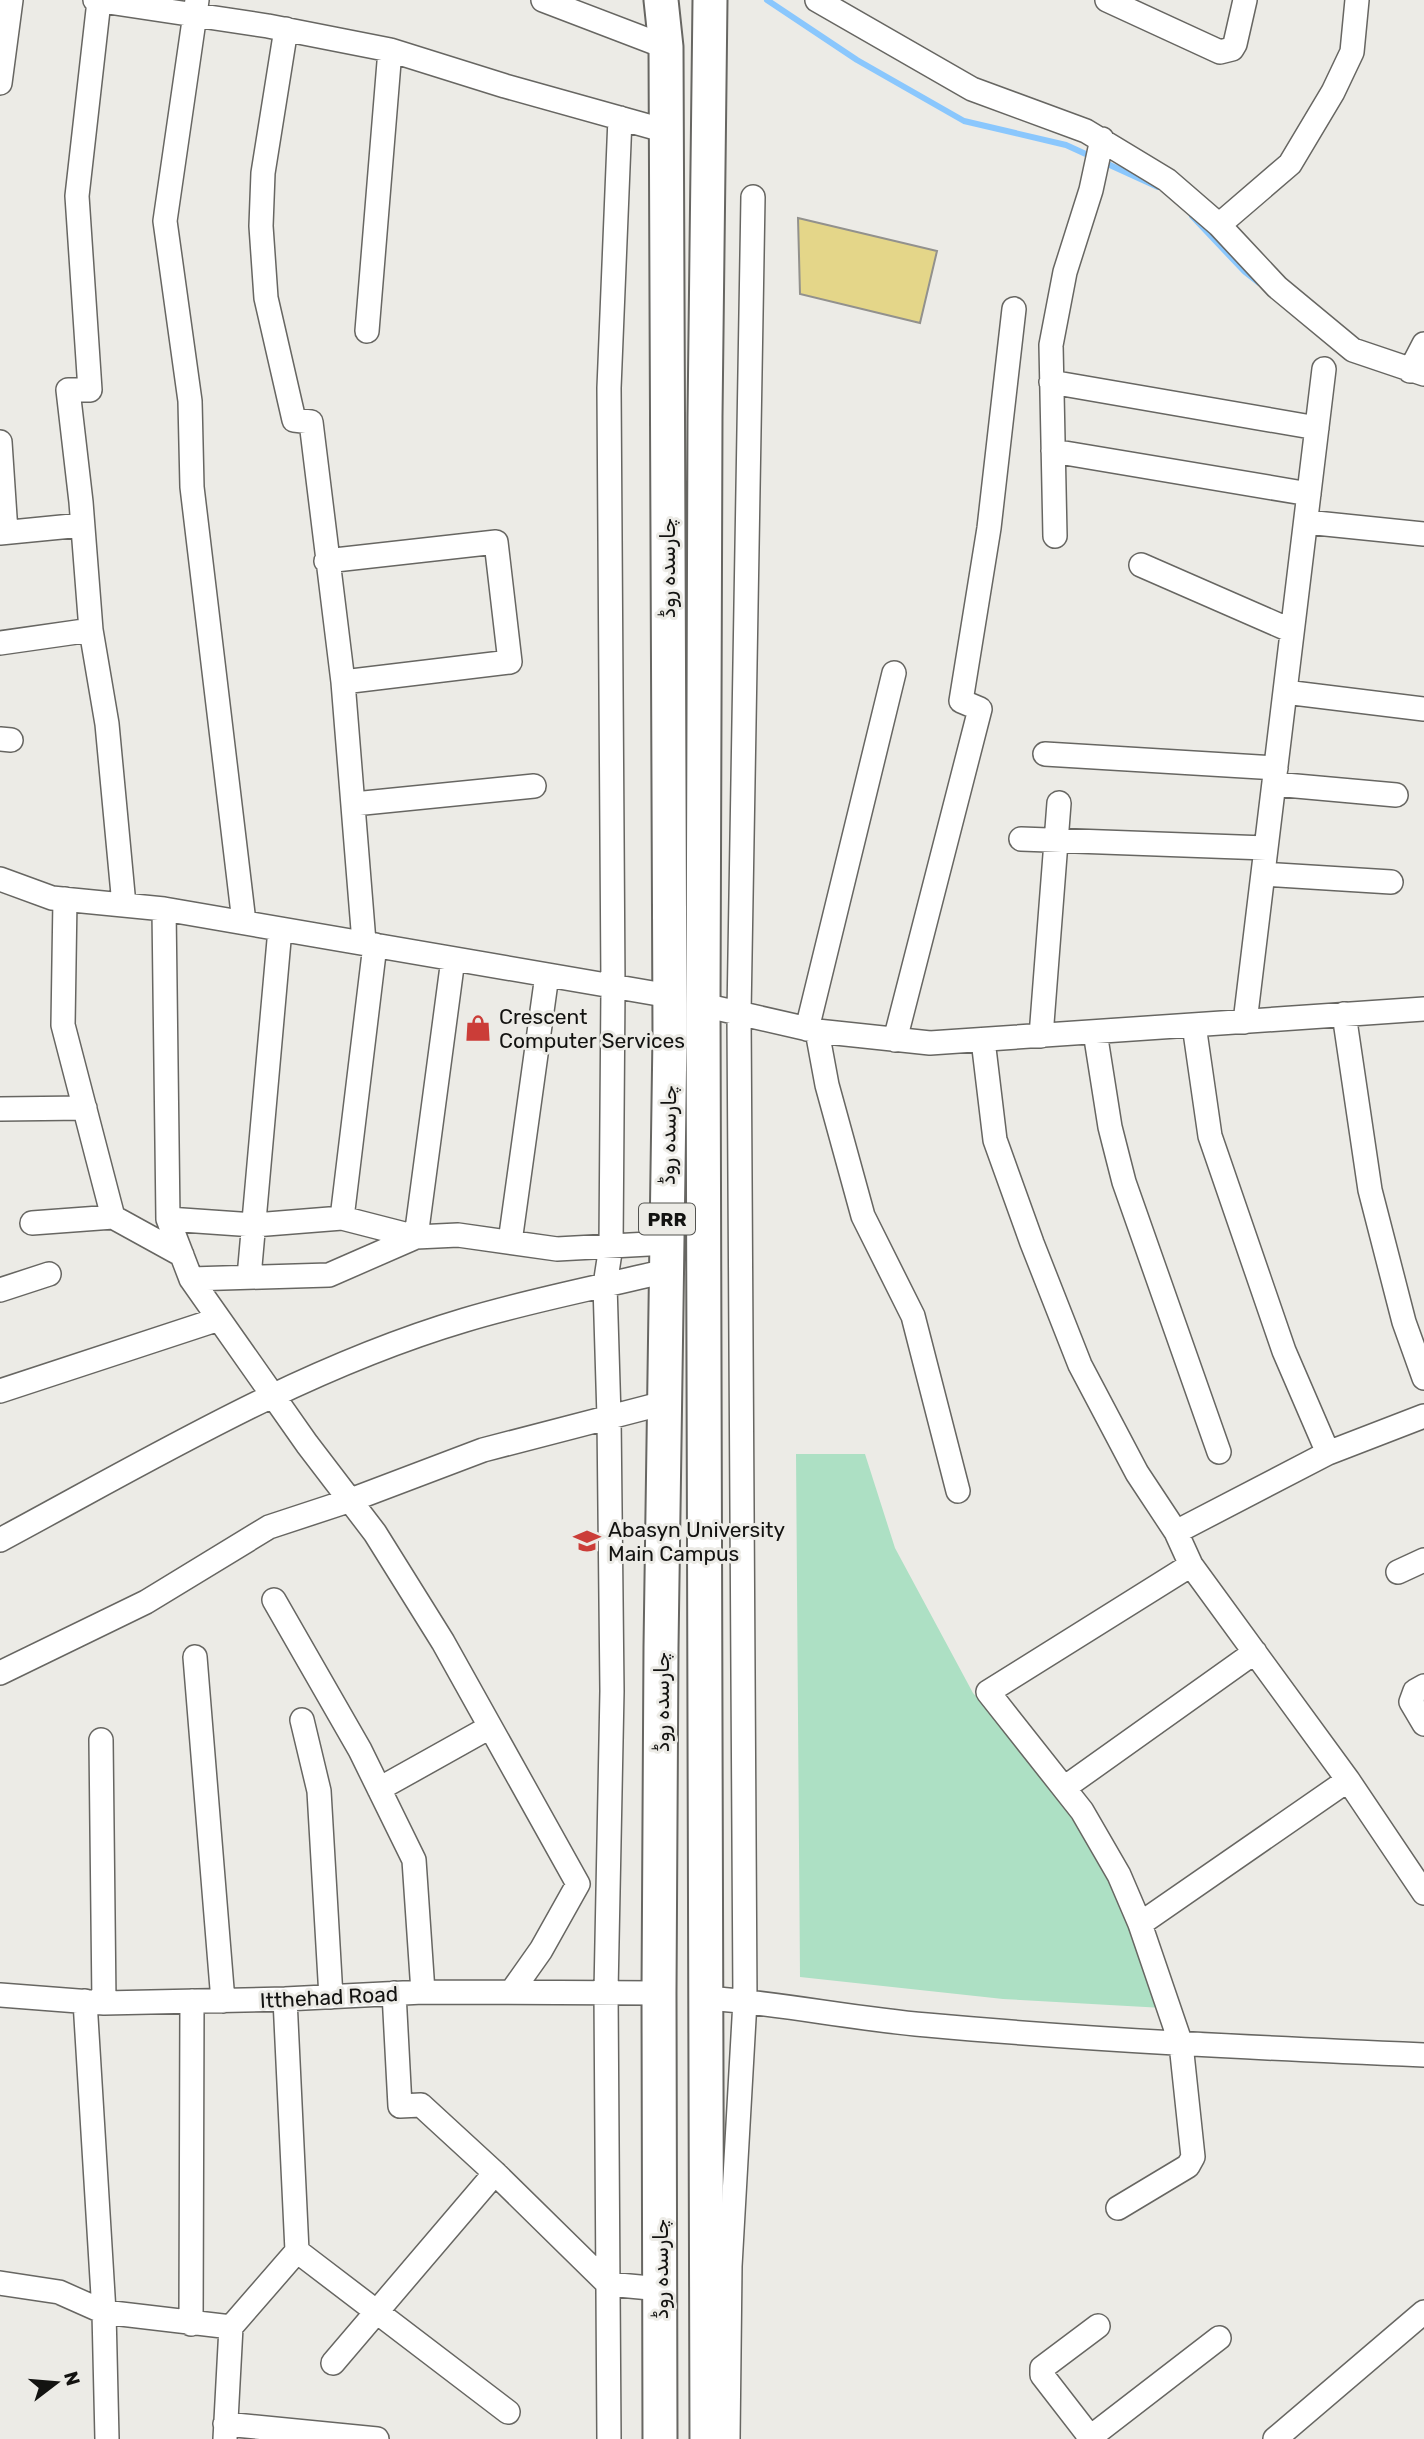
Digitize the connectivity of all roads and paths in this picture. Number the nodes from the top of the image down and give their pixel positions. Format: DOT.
graph roads {
  1 [pos="11,0"];
  2 [pos="97,0"];
  3 [pos="543,0"];
  4 [pos="661,0"];
  5 [pos="710,0"];
  6 [pos="817,0"];
  7 [pos="1107,0"];
  8 [pos="1245,0"];
  9 [pos="1357,0"];
  10 [pos="195,7"];
  11 [pos="286,29"];
  12 [pos="666,47"];
  13 [pos="390,50"];
  14 [pos="0,83"];
  15 [pos="620,118"];
  16 [pos="666,131"];
  17 [pos="1102,142"];
  18 [pos="753,197"];
  19 [pos="1219,225"];
  20 [pos="1014,309"];
  21 [pos="367,331"];
  22 [pos="1424,344"];
  23 [pos="1324,369"];
  24 [pos="1417,373"];
  25 [pos="1051,382"];
  26 [pos="1317,428"];
  27 [pos="0,442"];
  28 [pos="1053,450"];
  29 [pos="1309,494"];
  30 [pos="1306,522"];
  31 [pos="82,525"];
  32 [pos="3,533"];
  33 [pos="1424,534"];
  34 [pos="1055,536"];
  35 [pos="326,561"];
  36 [pos="1141,565"];
  37 [pos="91,630"];
  38 [pos="1292,631"];
  39 [pos="0,643"];
  40 [pos="894,673"];
  41 [pos="343,682"];
  42 [pos="1285,692"];
  43 [pos="1424,709"];
  44 [pos="1045,754"];
  45 [pos="1275,776"];
  46 [pos="534,786"];
  47 [pos="1396,795"];
  48 [pos="1059,803"];
  49 [pos="354,804"];
  50 [pos="1021,839"];
  51 [pos="1056,842"];
  52 [pos="1266,848"];
  53 [pos="1263,874"];
  54 [pos="0,879"];
  55 [pos="1391,882"];
  56 [pos="65,899"];
  57 [pos="124,905"];
  58 [pos="164,909"];
  59 [pos="244,922"];
  60 [pos="281,929"];
  61 [pos="369,944"];
  62 [pos="453,959"];
  63 [pos="547,975"];
  64 [pos="612,986"];
  65 [pos="670,996"];
  66 [pos="703,1005"];
  67 [pos="1424,1009"];
  68 [pos="739,1014"];
  69 [pos="1344,1014"];
  70 [pos="1245,1022"];
  71 [pos="1194,1025"];
  72 [pos="812,1030"];
  73 [pos="1095,1032"];
  74 [pos="1041,1036"];
  75 [pos="895,1040"];
  76 [pos="983,1040"];
  77 [pos="85,1108"];
  78 [pos="0,1109"];
  79 [pos="114,1217"];
  80 [pos="342,1218"];
  81 [pos="168,1219"];
  82 [pos="32,1223"];
  83 [pos="254,1225"];
  84 [pos="416,1237"];
  85 [pos="510,1242"];
  86 [pos="611,1246"];
  87 [pos="182,1255"];
  88 [pos="667,1256"];
  89 [pos="49,1274"];
  90 [pos="249,1277"];
  91 [pos="191,1279"];
  92 [pos="605,1285"];
  93 [pos="0,1290"];
  94 [pos="219,1319"];
  95 [pos="1424,1378"];
  96 [pos="0,1391"];
  97 [pos="273,1395"];
  98 [pos="664,1404"];
  99 [pos="1424,1416"];
  100 [pos="609,1417"];
  101 [pos="1219,1451"];
  102 [pos="1328,1453"];
  103 [pos="958,1491"];
  104 [pos="351,1500"];
  105 [pos="1176,1532"];
  106 [pos="0,1539"];
  107 [pos="1424,1559"];
  108 [pos="1191,1565"];
  109 [pos="1398,1572"];
  110 [pos="274,1600"];
  111 [pos="1255,1652"];
  112 [pos="195,1657"];
  113 [pos="0,1673"];
  114 [pos="1424,1686"];
  115 [pos="661,1692"];
  116 [pos="706,1694"];
  117 [pos="302,1720"];
  118 [pos="1424,1724"];
  119 [pos="490,1727"];
  120 [pos="100,1740"];
  121 [pos="1348,1780"];
  122 [pos="379,1788"];
  123 [pos="1064,1788"];
  124 [pos="1424,1893"];
  125 [pos="1140,1924"];
  126 [pos="512,1991"];
  127 [pos="423,1992"];
  128 [pos="606,1992"];
  129 [pos="394,1993"];
  130 [pos="659,1993"];
  131 [pos="0,1996"];
  132 [pos="331,1997"];
  133 [pos="706,1998"];
  134 [pos="285,1999"];
  135 [pos="192,2001"];
  136 [pos="223,2001"];
  137 [pos="745,2001"];
  138 [pos="95,2002"];
  139 [pos="1181,2044"];
  140 [pos="1424,2055"];
  141 [pos="495,2173"];
  142 [pos="1118,2208"];
  143 [pos="297,2251"];
  144 [pos="0,2283"];
  145 [pos="608,2284"];
  146 [pos="661,2289"];
  147 [pos="377,2310"];
  148 [pos="104,2312"];
  149 [pos="1424,2312"];
  150 [pos="191,2323"];
  151 [pos="1098,2326"];
  152 [pos="231,2327"];
  153 [pos="1219,2338"];
  154 [pos="333,2363"];
  155 [pos="508,2412"];
  156 [pos="225,2431"];
  157 [pos="1089,2438"];
  158 [pos="107,2439"];
  159 [pos="377,2439"];
  160 [pos="609,2439"];
  161 [pos="660,2439"];
  162 [pos="707,2439"];
  163 [pos="728,2439"];
  164 [pos="1275,2439"];
  1 -- 14 [label="street"];
  2 -- 10 [label="street"];
  2 -- 31 [label="street"];
  3 -- 12 [label="street"];
  4 -- 12 [label="highway, چارسدہ روڈ / PRR"];
  5 -- 66 [label="highway, چارسدہ روڈ / PRR"];
  6 -- 17 [label="street"];
  7 -- 8 [label="street"];
  9 -- 19 [label="street"];
  10 -- 11 [label="street"];
  10 -- 59 [label="street"];
  11 -- 13 [label="street"];
  11 -- 35 [label="street"];
  12 -- 16 [label="highway, چارسدہ روڈ / PRR"];
  13 -- 15 [label="street"];
  13 -- 21 [label="street"];
  15 -- 16 [label="street"];
  15 -- 64 [label="street"];
  16 -- 65 [label="highway, چارسدہ روڈ / PRR"];
  17 -- 19 [label="street"];
  17 -- 25 [label="street"];
  18 -- 68 [label="street"];
  19 -- 24 [label="street"];
  20 -- 75 [label="street"];
  22 -- 24 [label="street"];
  23 -- 26 [label="street"];
  25 -- 26 [label="street"];
  25 -- 28 [label="street"];
  26 -- 29 [label="street"];
  27 -- 32 [label="street"];
  28 -- 29 [label="street"];
  28 -- 34 [label="street"];
  29 -- 30 [label="street"];
  30 -- 33 [label="street"];
  30 -- 38 [label="street"];
  31 -- 32 [label="street"];
  31 -- 37 [label="street"];
  35 -- 41 [label="street"];
  35 -- 41 [label="street"];
  36 -- 38 [label="street"];
  37 -- 39 [label="street"];
  37 -- 57 [label="street"];
  38 -- 42 [label="street"];
  40 -- 72 [label="street"];
  41 -- 49 [label="street"];
  42 -- 43 [label="street"];
  42 -- 45 [label="street"];
  44 -- 45 [label="street"];
  45 -- 47 [label="street"];
  45 -- 52 [label="street"];
  46 -- 49 [label="street"];
  48 -- 51 [label="street"];
  49 -- 61 [label="street"];
  50 -- 51 [label="street"];
  51 -- 52 [label="street"];
  51 -- 74 [label="street"];
  52 -- 53 [label="street"];
  53 -- 55 [label="street"];
  53 -- 70 [label="street"];
  54 -- 56 [label="street"];
  56 -- 57 [label="street"];
  56 -- 77 [label="street"];
  57 -- 58 [label="street"];
  58 -- 59 [label="street"];
  58 -- 81 [label="street"];
  59 -- 60 [label="street"];
  60 -- 61 [label="street"];
  60 -- 83 [label="street"];
  61 -- 62 [label="street"];
  61 -- 80 [label="street"];
  62 -- 63 [label="street"];
  62 -- 84 [label="street"];
  63 -- 64 [label="street"];
  63 -- 85 [label="street"];
  64 -- 65 [label="street"];
  64 -- 86 [label="street"];
  65 -- 88 [label="highway, چارسدہ روڈ / PRR"];
  66 -- 68 [label="street"];
  66 -- 116 [label="highway, چارسدہ روڈ / PRR"];
  67 -- 69 [label="street"];
  68 -- 72 [label="street"];
  68 -- 137 [label="street"];
  69 -- 70 [label="street"];
  69 -- 95 [label="street"];
  70 -- 71 [label="street"];
  71 -- 73 [label="street"];
  71 -- 102 [label="street"];
  72 -- 75 [label="street"];
  72 -- 103 [label="street"];
  73 -- 74 [label="street"];
  73 -- 101 [label="street"];
  74 -- 76 [label="street"];
  75 -- 76 [label="street"];
  76 -- 105 [label="street"];
  77 -- 78 [label="street"];
  77 -- 79 [label="street"];
  79 -- 82 [label="street"];
  79 -- 87 [label="street"];
  80 -- 83 [label="street"];
  80 -- 84 [label="street"];
  81 -- 83 [label="street"];
  81 -- 87 [label="street"];
  83 -- 90 [label="street"];
  84 -- 85 [label="street"];
  84 -- 90 [label="street"];
  85 -- 86 [label="street"];
  86 -- 88 [label="street"];
  86 -- 92 [label="street"];
  87 -- 91 [label="street"];
  88 -- 92 [label="street"];
  88 -- 98 [label="highway, چارسدہ روڈ / PRR"];
  89 -- 93 [label="street"];
  90 -- 91 [label="street"];
  91 -- 94 [label="street"];
  92 -- 97 [label="street"];
  92 -- 100 [label="street"];
  94 -- 96 [label="street"];
  94 -- 97 [label="street"];
  97 -- 104 [label="street"];
  97 -- 106 [label="street"];
  98 -- 100 [label="street"];
  98 -- 115 [label="highway, چارسدہ روڈ / PRR"];
  99 -- 102 [label="street"];
  100 -- 104 [label="street"];
  100 -- 128 [label="street"];
  102 -- 105 [label="street"];
  104 -- 113 [label="street"];
  104 -- 119 [label="street"];
  105 -- 108 [label="street"];
  107 -- 109 [label="street"];
  108 -- 111 [label="street"];
  108 -- 123 [label="street"];
  110 -- 122 [label="street"];
  111 -- 121 [label="street"];
  111 -- 123 [label="street"];
  112 -- 136 [label="street"];
  114 -- 118 [label="street"];
  115 -- 116 [label="highway"];
  115 -- 130 [label="highway, چارسدہ روڈ / PRR"];
  116 -- 133 [label="highway, چارسدہ روڈ / PRR"];
  117 -- 132 [label="street"];
  119 -- 122 [label="street"];
  119 -- 126 [label="street"];
  120 -- 138 [label="street"];
  121 -- 124 [label="street"];
  121 -- 125 [label="street"];
  122 -- 127 [label="street"];
  123 -- 125 [label="street"];
  125 -- 139 [label="street"];
  126 -- 127 [label="street, Itthehad Road"];
  126 -- 128 [label="street, Itthehad Road"];
  127 -- 129 [label="street, Itthehad Road"];
  128 -- 130 [label="street, Itthehad Road"];
  128 -- 145 [label="street"];
  129 -- 132 [label="street, Itthehad Road"];
  129 -- 141 [label="street"];
  130 -- 146 [label="highway, چارسدہ روڈ / PRR"];
  131 -- 138 [label="street, Itthehad Road"];
  132 -- 134 [label="street, Itthehad Road"];
  133 -- 137 [label="street"];
  133 -- 162 [label="highway, چارسدہ روڈ / PRR"];
  134 -- 136 [label="street, Itthehad Road"];
  134 -- 143 [label="street"];
  135 -- 136 [label="street, Itthehad Road"];
  135 -- 138 [label="street, Itthehad Road"];
  135 -- 150 [label="street"];
  137 -- 139 [label="street"];
  137 -- 163 [label="street"];
  138 -- 148 [label="street"];
  139 -- 140 [label="street"];
  139 -- 142 [label="street"];
  141 -- 145 [label="street"];
  141 -- 147 [label="street"];
  143 -- 147 [label="street"];
  143 -- 152 [label="street"];
  144 -- 148 [label="street"];
  145 -- 146 [label="street"];
  145 -- 160 [label="street"];
  146 -- 161 [label="highway, چارسدہ روڈ / PRR"];
  147 -- 154 [label="street"];
  147 -- 155 [label="street"];
  148 -- 150 [label="street"];
  148 -- 158 [label="street"];
  149 -- 164 [label="street"];
  150 -- 152 [label="street"];
  151 -- 157 [label="street"];
  152 -- 156 [label="street"];
  153 -- 157 [label="street"];
  156 -- 159 [label="street"];
}
